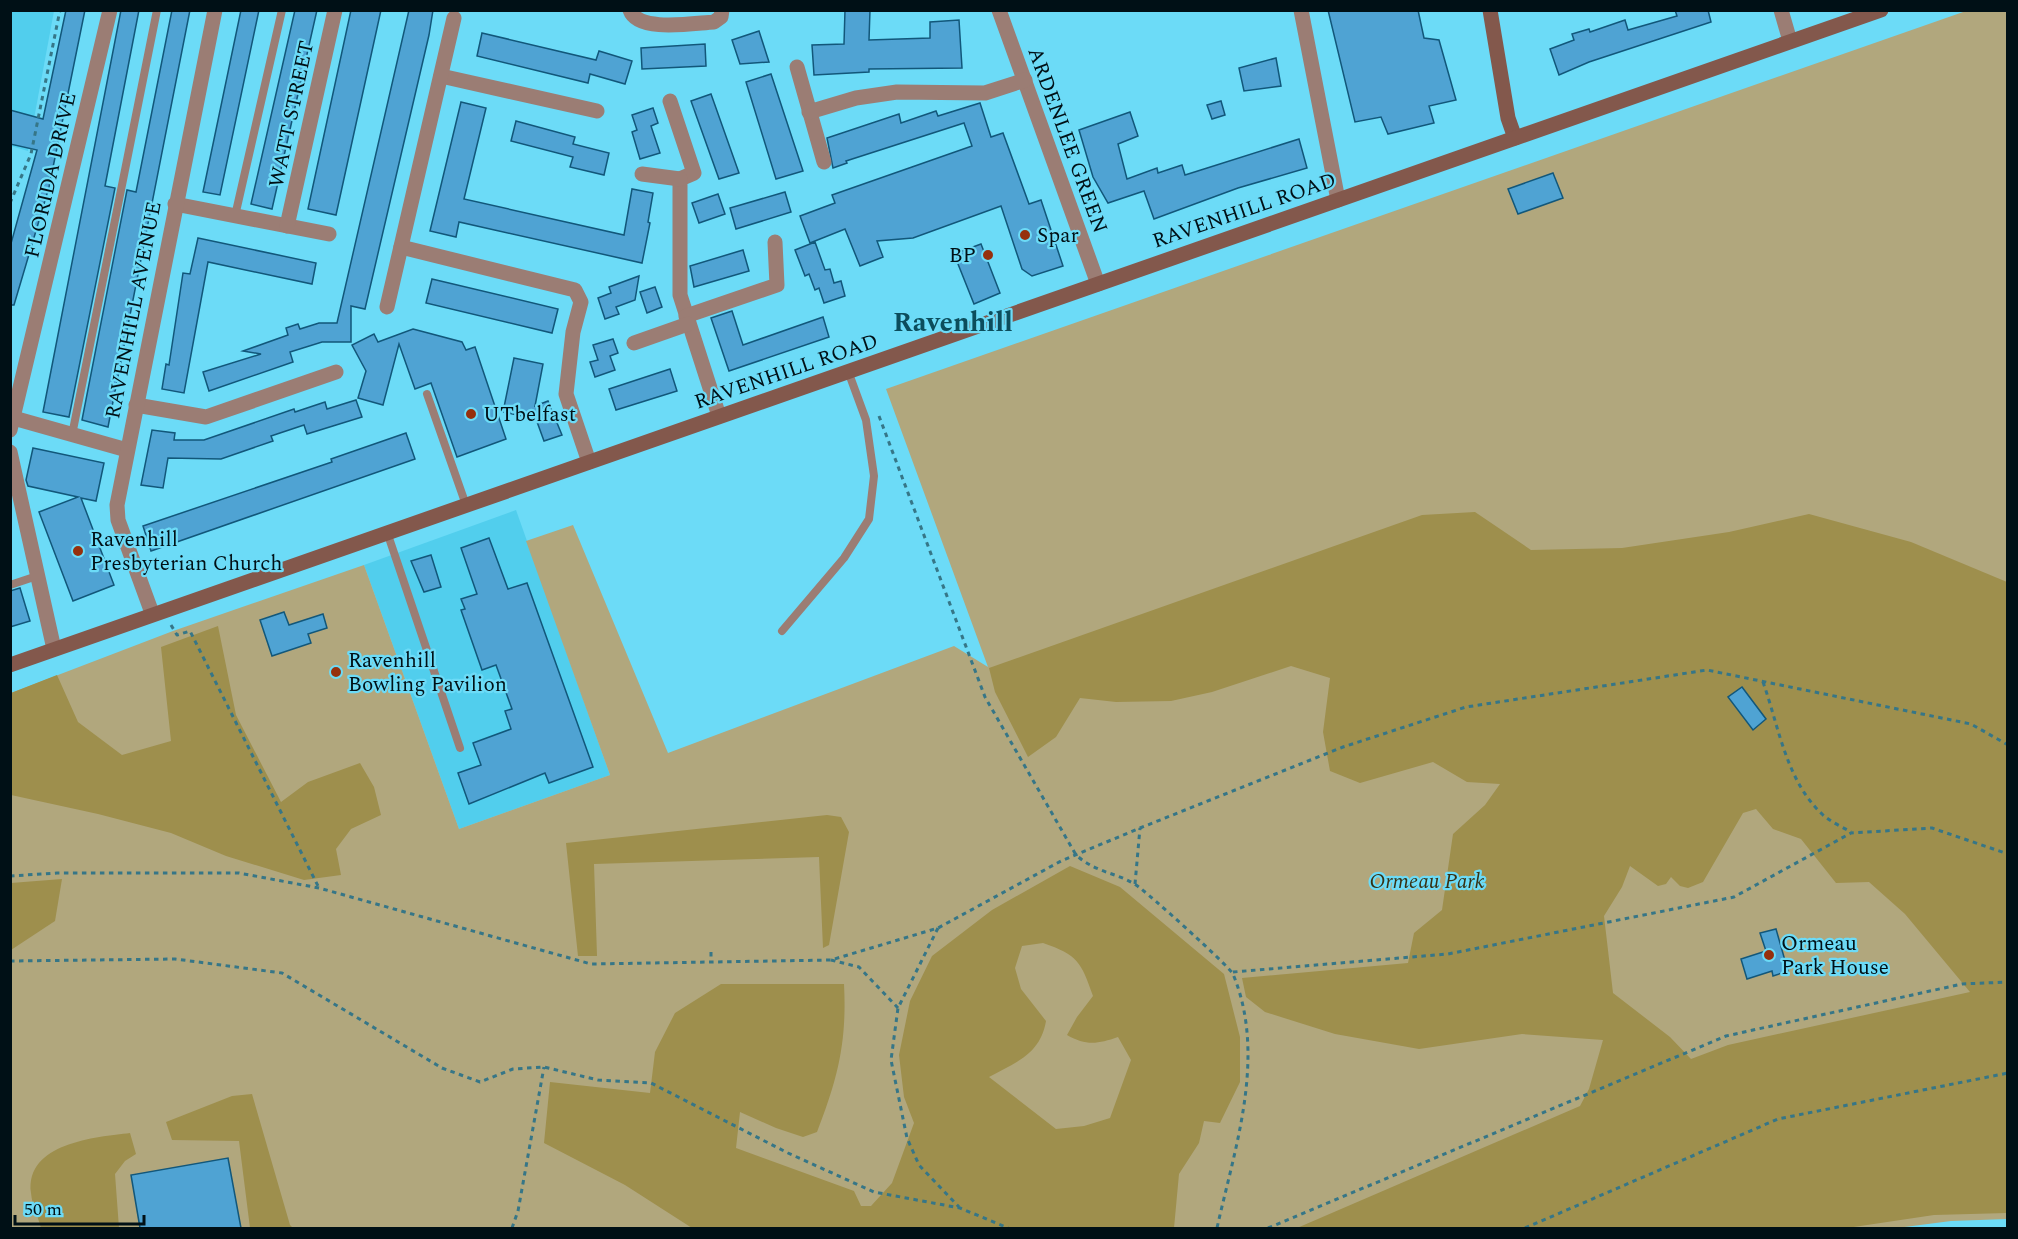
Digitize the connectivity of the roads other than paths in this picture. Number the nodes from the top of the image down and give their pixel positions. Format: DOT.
graph roads {
  1 [pos="110,10"];
  2 [pos="157,10"];
  3 [pos="215,10"];
  4 [pos="282,10"];
  5 [pos="335,10"];
  6 [pos="630,10"];
  7 [pos="722,10"];
  8 [pos="999,10"];
  9 [pos="1302,10"];
  10 [pos="1490,10"];
  11 [pos="1781,10"];
  12 [pos="1881,10"];
  13 [pos="454,18"];
  14 [pos="1790,42"];
  15 [pos="797,68"];
  16 [pos="441,76"];
  17 [pos="1024,80"];
  18 [pos="670,101"];
  19 [pos="597,111"];
  20 [pos="809,111"];
  21 [pos="1515,138"];
  22 [pos="824,162"];
  23 [pos="642,174"];
  24 [pos="680,179"];
  25 [pos="1338,200"];
  26 [pos="175,204"];
  27 [pos="235,216"];
  28 [pos="287,226"];
  29 [pos="329,234"];
  30 [pos="775,242"];
  31 [pos="401,247"];
  32 [pos="1098,284"];
  33 [pos="387,307"];
  34 [pos="687,320"];
  35 [pos="634,344"];
  36 [pos="848,371"];
  37 [pos="336,372"];
  38 [pos="427,394"];
  39 [pos="136,405"];
  40 [pos="719,416"];
  41 [pos="11,422"];
  42 [pos="72,435"];
  43 [pos="126,450"];
  44 [pos="10,453"];
  45 [pos="589,462"];
  46 [pos="466,505"];
  47 [pos="387,532"];
  48 [pos="37,576"];
  49 [pos="10,585"];
  50 [pos="152,614"];
  51 [pos="782,631"];
  52 [pos="54,649"];
  53 [pos="10,665"];
  54 [pos="460,748"];
  1 -- 41 [label="street, FLORIDA DRIVE"];
  2 -- 42 [label="lane"];
  3 -- 26 [label="street, RAVENHILL AVENUE"];
  4 -- 27 [label="lane"];
  5 -- 28 [label="street, WATT STREET"];
  6 -- 7 [label="street"];
  8 -- 17 [label="street, ARDENLEE GREEN"];
  9 -- 25 [label="street"];
  10 -- 21 [label="main road"];
  11 -- 14 [label="street"];
  12 -- 14 [label="main road, RAVENHILL ROAD"];
  13 -- 16 [label="street"];
  14 -- 21 [label="main road, RAVENHILL ROAD"];
  15 -- 20 [label="street"];
  16 -- 19 [label="street"];
  16 -- 31 [label="street"];
  17 -- 20 [label="street"];
  17 -- 32 [label="street, ARDENLEE GREEN"];
  18 -- 24 [label="street"];
  20 -- 22 [label="street"];
  21 -- 25 [label="main road, RAVENHILL ROAD"];
  23 -- 24 [label="street"];
  24 -- 34 [label="street"];
  25 -- 32 [label="main road, RAVENHILL ROAD"];
  26 -- 27 [label="street"];
  26 -- 39 [label="street, RAVENHILL AVENUE"];
  27 -- 28 [label="street"];
  28 -- 29 [label="street"];
  30 -- 34 [label="street"];
  31 -- 33 [label="street"];
  31 -- 45 [label="street"];
  32 -- 36 [label="main road, RAVENHILL ROAD"];
  34 -- 35 [label="street"];
  34 -- 40 [label="street"];
  36 -- 40 [label="main road, RAVENHILL ROAD"];
  36 -- 51 [label="lane"];
  37 -- 39 [label="street"];
  38 -- 46 [label="lane"];
  39 -- 43 [label="street, RAVENHILL AVENUE"];
  40 -- 45 [label="main road, RAVENHILL ROAD"];
  41 -- 42 [label="street"];
  42 -- 43 [label="street"];
  43 -- 50 [label="street, RAVENHILL AVENUE"];
  44 -- 48 [label="street"];
  45 -- 46 [label="main road, RAVENHILL ROAD"];
  46 -- 47 [label="main road, RAVENHILL ROAD"];
  47 -- 50 [label="main road, RAVENHILL ROAD"];
  47 -- 54 [label="lane"];
  48 -- 49 [label="lane"];
  48 -- 52 [label="street"];
  50 -- 52 [label="main road, RAVENHILL ROAD"];
  52 -- 53 [label="main road, RAVENHILL ROAD"];
}
